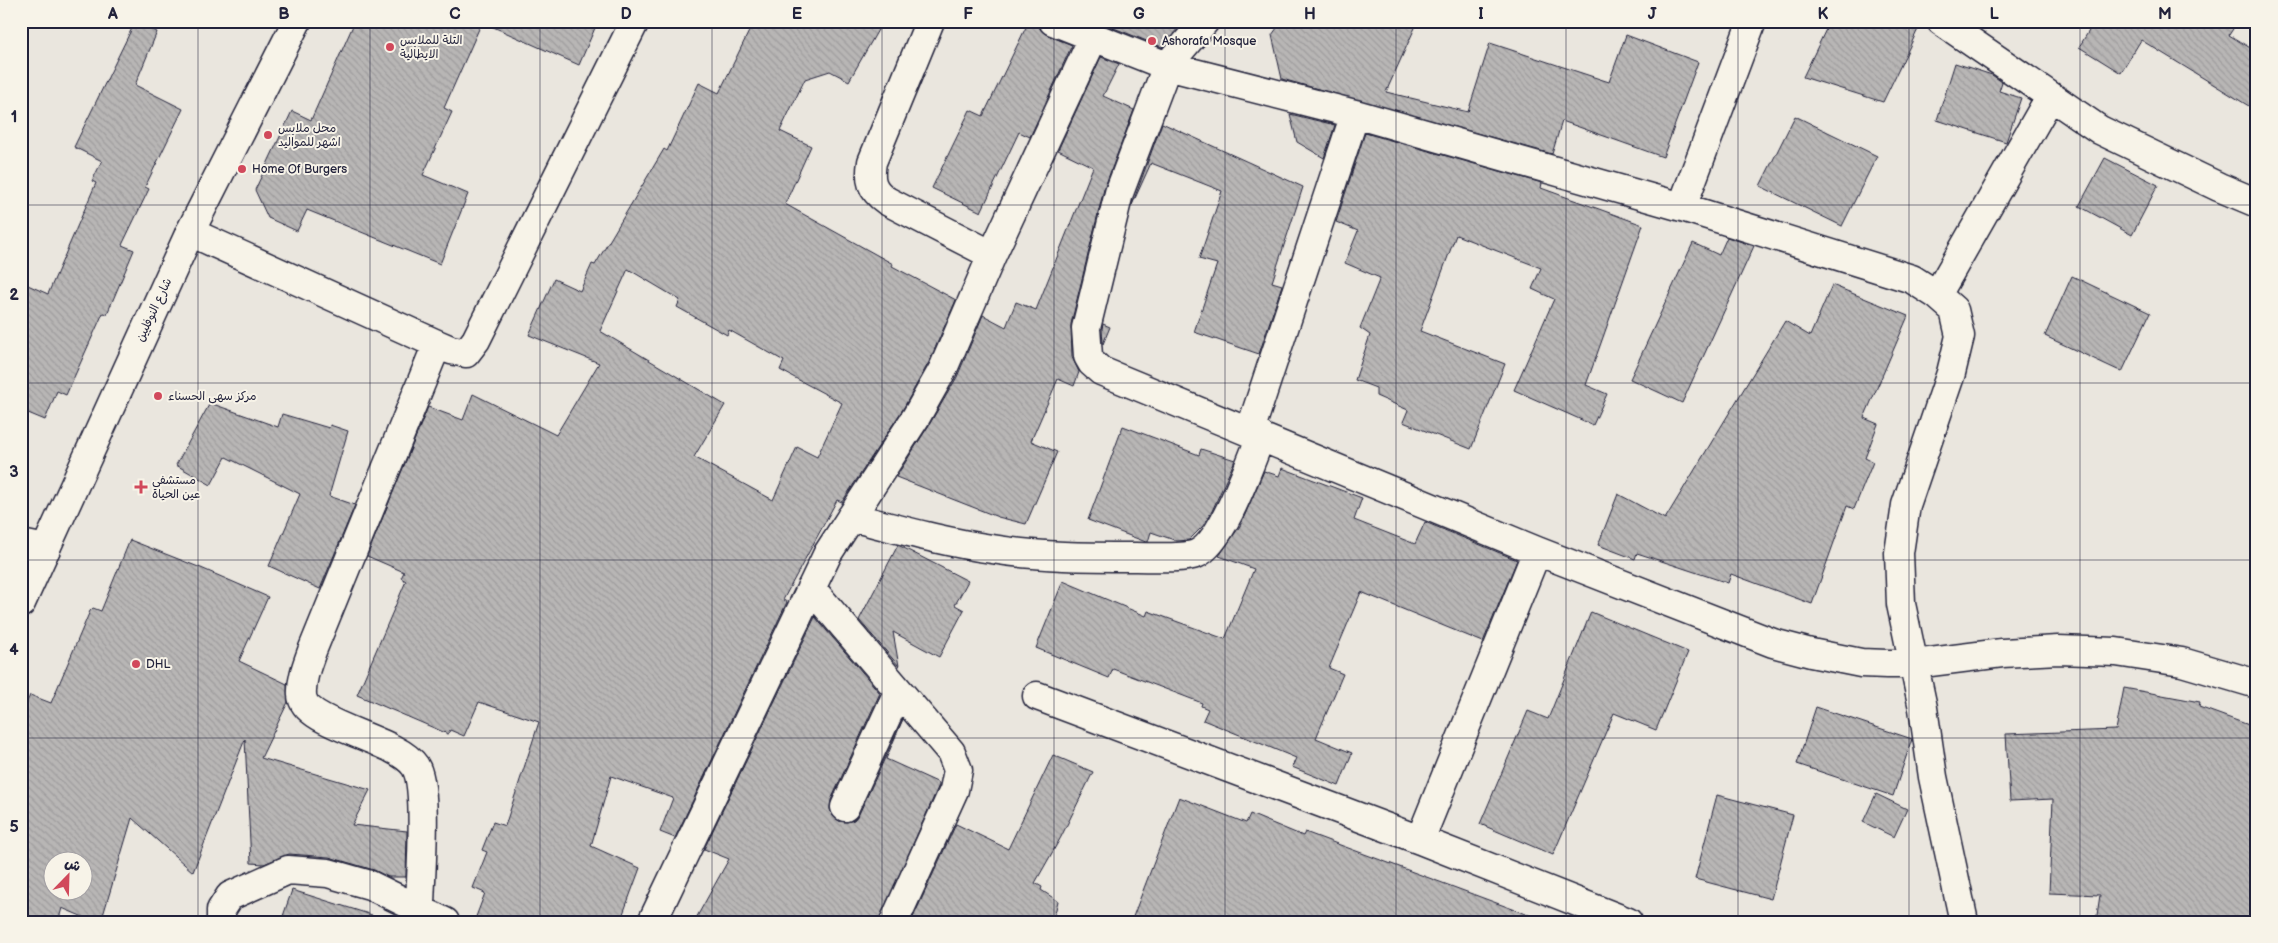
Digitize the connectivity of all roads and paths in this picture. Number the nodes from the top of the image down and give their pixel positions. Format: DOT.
graph roads {
  1 [pos="297,21"];
  2 [pos="635,21"];
  3 [pos="930,21"];
  4 [pos="1053,21"];
  5 [pos="1204,21"];
  6 [pos="1752,21"];
  7 [pos="1941,21"];
  8 [pos="1093,38"];
  9 [pos="1168,66"];
  10 [pos="2050,97"];
  11 [pos="1355,114"];
  12 [pos="2257,203"];
  13 [pos="1682,207"];
  14 [pos="190,232"];
  15 [pos="992,255"];
  16 [pos="1937,295"];
  17 [pos="437,344"];
  18 [pos="1255,433"];
  19 [pos="851,517"];
  20 [pos="33,546"];
  21 [pos="1537,551"];
  22 [pos="811,588"];
  23 [pos="21,603"];
  24 [pos="1914,664"];
  25 [pos="2257,684"];
  26 [pos="898,692"];
  27 [pos="1037,696"];
  28 [pos="845,807"];
  29 [pos="1420,840"];
  30 [pos="418,915"];
  31 [pos="221,922"];
  32 [pos="445,922"];
  33 [pos="652,922"];
  34 [pos="894,922"];
  35 [pos="1628,922"];
  36 [pos="1964,922"];
  1 -- 14 [label="street, شارع النوفليين"];
  2 -- 17 [label="street"];
  3 -- 15 [label="street"];
  4 -- 8 [label="street"];
  5 -- 9 [label="street"];
  6 -- 13 [label="street"];
  7 -- 10 [label="street"];
  8 -- 9 [label="street"];
  8 -- 15 [label="street"];
  9 -- 11 [label="street"];
  9 -- 18 [label="street"];
  10 -- 12 [label="street"];
  10 -- 16 [label="street"];
  11 -- 13 [label="street"];
  11 -- 18 [label="street"];
  13 -- 16 [label="street"];
  14 -- 17 [label="street"];
  14 -- 20 [label="street, شارع النوفليين"];
  15 -- 19 [label="street"];
  16 -- 24 [label="street"];
  17 -- 30 [label="street"];
  18 -- 19 [label="street"];
  18 -- 21 [label="street"];
  19 -- 22 [label="street"];
  20 -- 23 [label="street, شارع النوفليين"];
  21 -- 24 [label="street"];
  21 -- 29 [label="street"];
  22 -- 26 [label="street"];
  22 -- 33 [label="street"];
  24 -- 25 [label="street"];
  24 -- 36 [label="street"];
  26 -- 28 [label="street"];
  26 -- 34 [label="street"];
  27 -- 29 [label="street"];
  29 -- 35 [label="street"];
  30 -- 31 [label="street"];
  30 -- 32 [label="street"];
}
